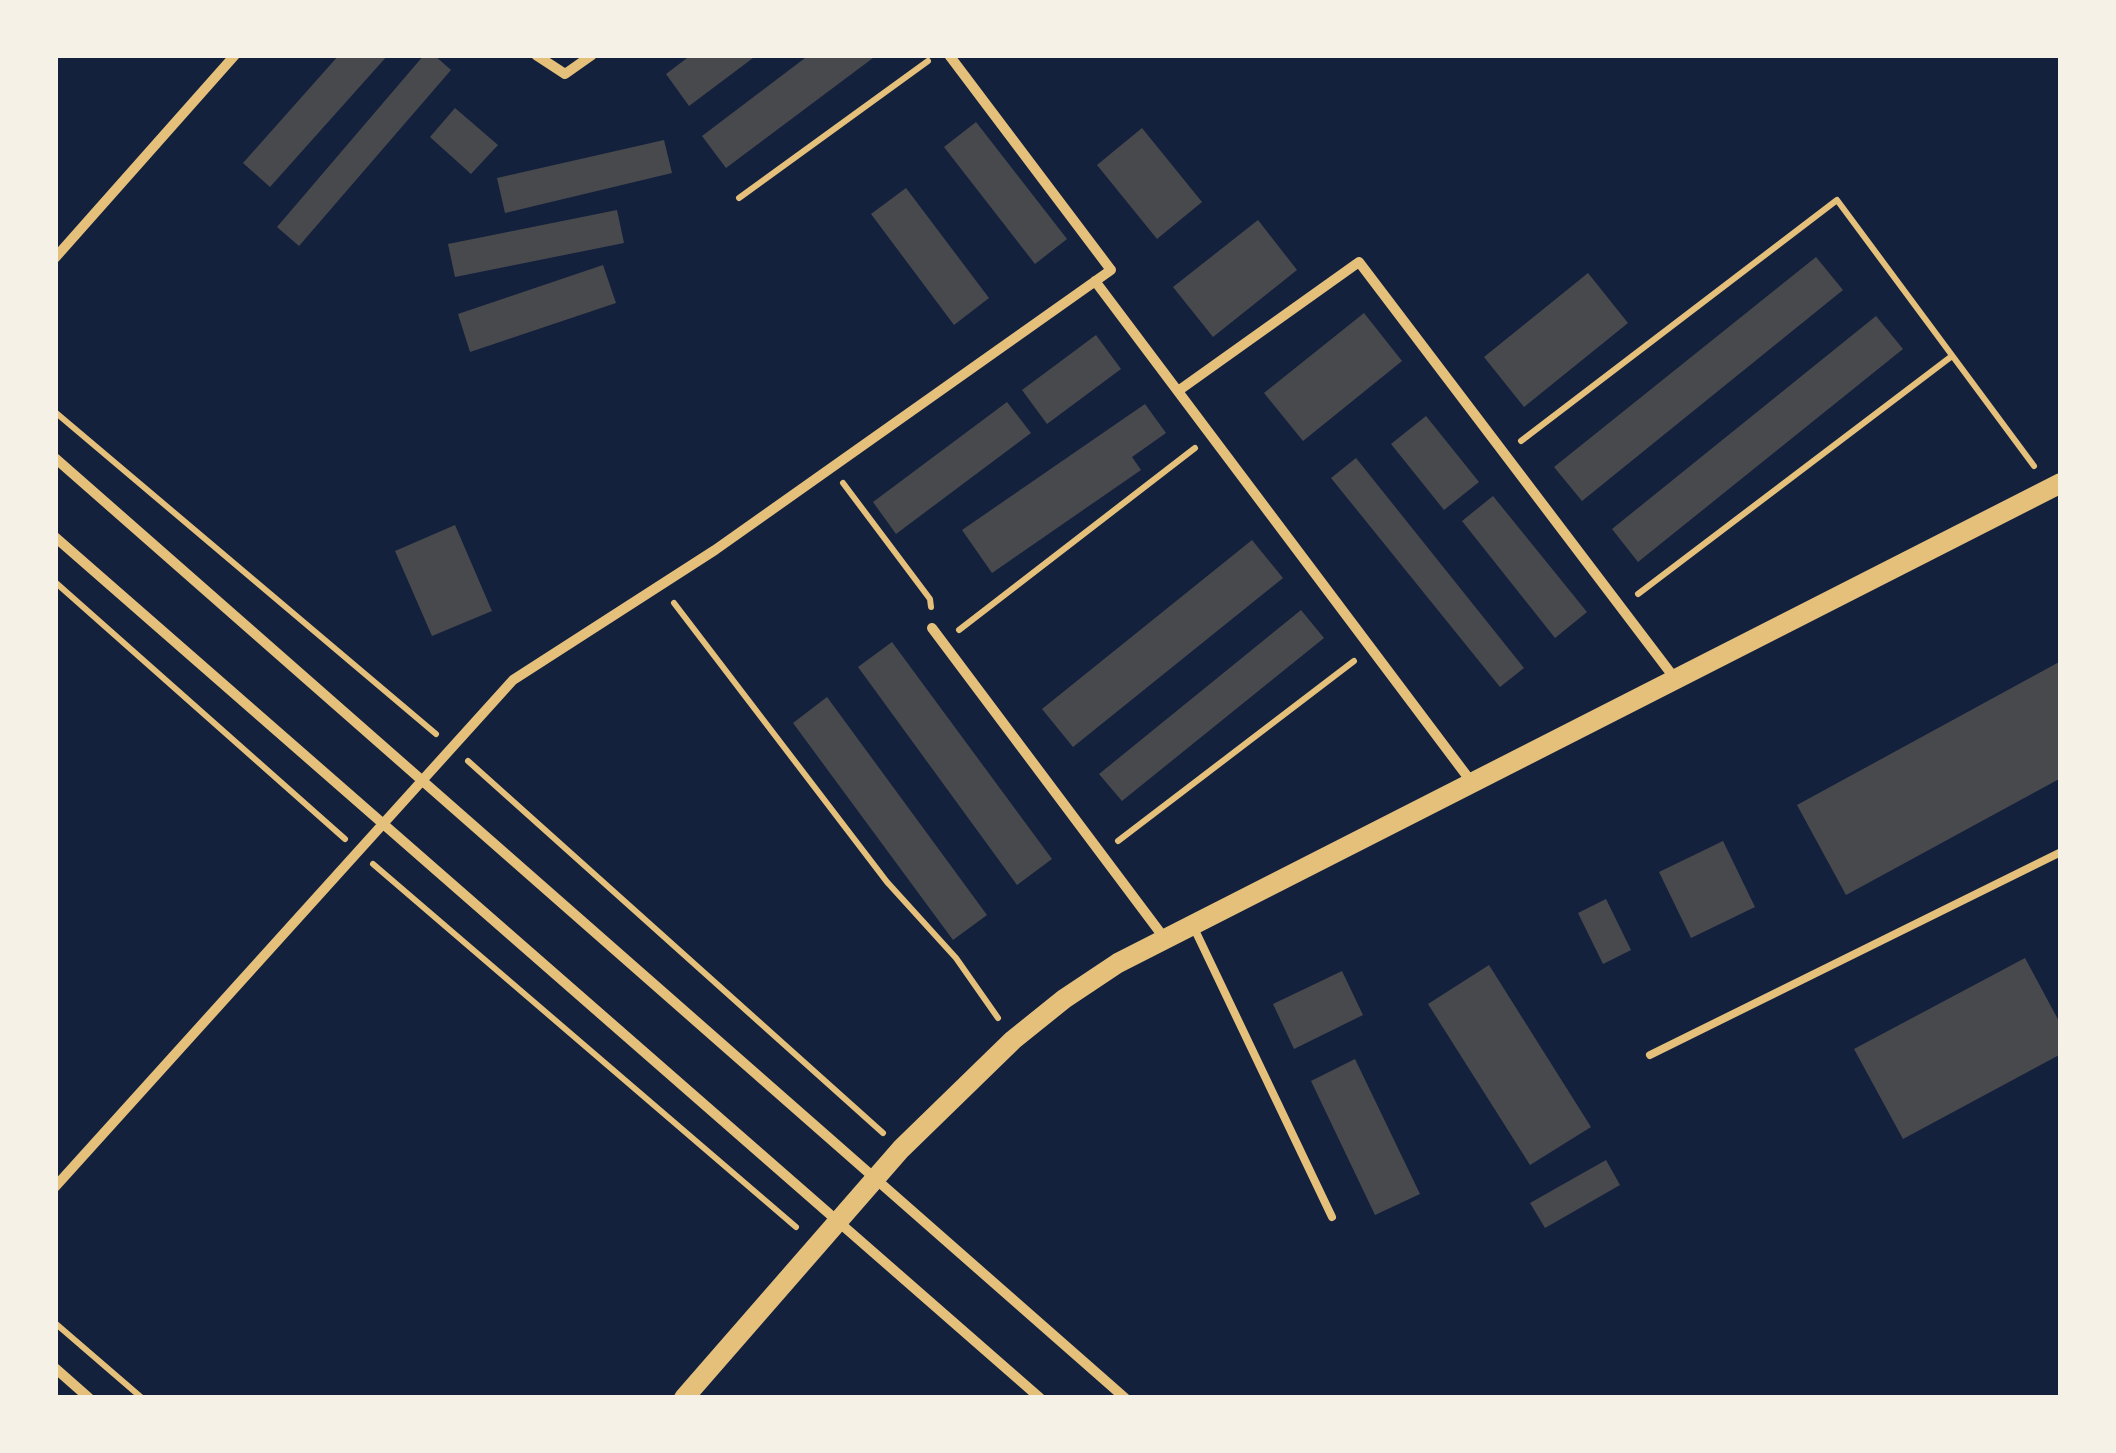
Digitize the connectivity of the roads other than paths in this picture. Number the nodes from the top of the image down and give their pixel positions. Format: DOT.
graph roads {
  1 [pos="234,55"];
  2 [pos="536,55"];
  3 [pos="592,55"];
  4 [pos="949,55"];
  5 [pos="55,258"];
  6 [pos="1095,281"];
  7 [pos="1178,391"];
  8 [pos="55,458"];
  9 [pos="2056,485"];
  10 [pos="55,537"];
  11 [pos="932,628"];
  12 [pos="1677,681"];
  13 [pos="422,780"];
  14 [pos="1473,784"];
  15 [pos="383,824"];
  16 [pos="2061,852"];
  17 [pos="1193,926"];
  18 [pos="1165,939"];
  19 [pos="1650,1055"];
  20 [pos="875,1178"];
  21 [pos="55,1187"];
  22 [pos="1332,1218"];
  23 [pos="837,1220"];
  24 [pos="55,1368"];
  25 [pos="90,1398"];
  26 [pos="684,1398"];
  27 [pos="1040,1398"];
  28 [pos="1125,1398"];
  1 -- 5 [label="street"];
  2 -- 3 [label="street"];
  4 -- 6 [label="street"];
  6 -- 7 [label="street"];
  6 -- 13 [label="street"];
  7 -- 12 [label="street"];
  7 -- 14 [label="street"];
  8 -- 13 [label="street"];
  9 -- 12 [label="main road"];
  10 -- 15 [label="street"];
  11 -- 18 [label="street"];
  12 -- 14 [label="main road"];
  13 -- 15 [label="street"];
  13 -- 20 [label="street"];
  14 -- 17 [label="main road"];
  15 -- 21 [label="street"];
  15 -- 23 [label="street"];
  16 -- 19 [label="lane"];
  17 -- 18 [label="main road"];
  17 -- 22 [label="lane"];
  18 -- 20 [label="main road"];
  20 -- 23 [label="main road"];
  20 -- 28 [label="street"];
  23 -- 26 [label="main road"];
  23 -- 27 [label="street"];
  24 -- 25 [label="street"];
}
